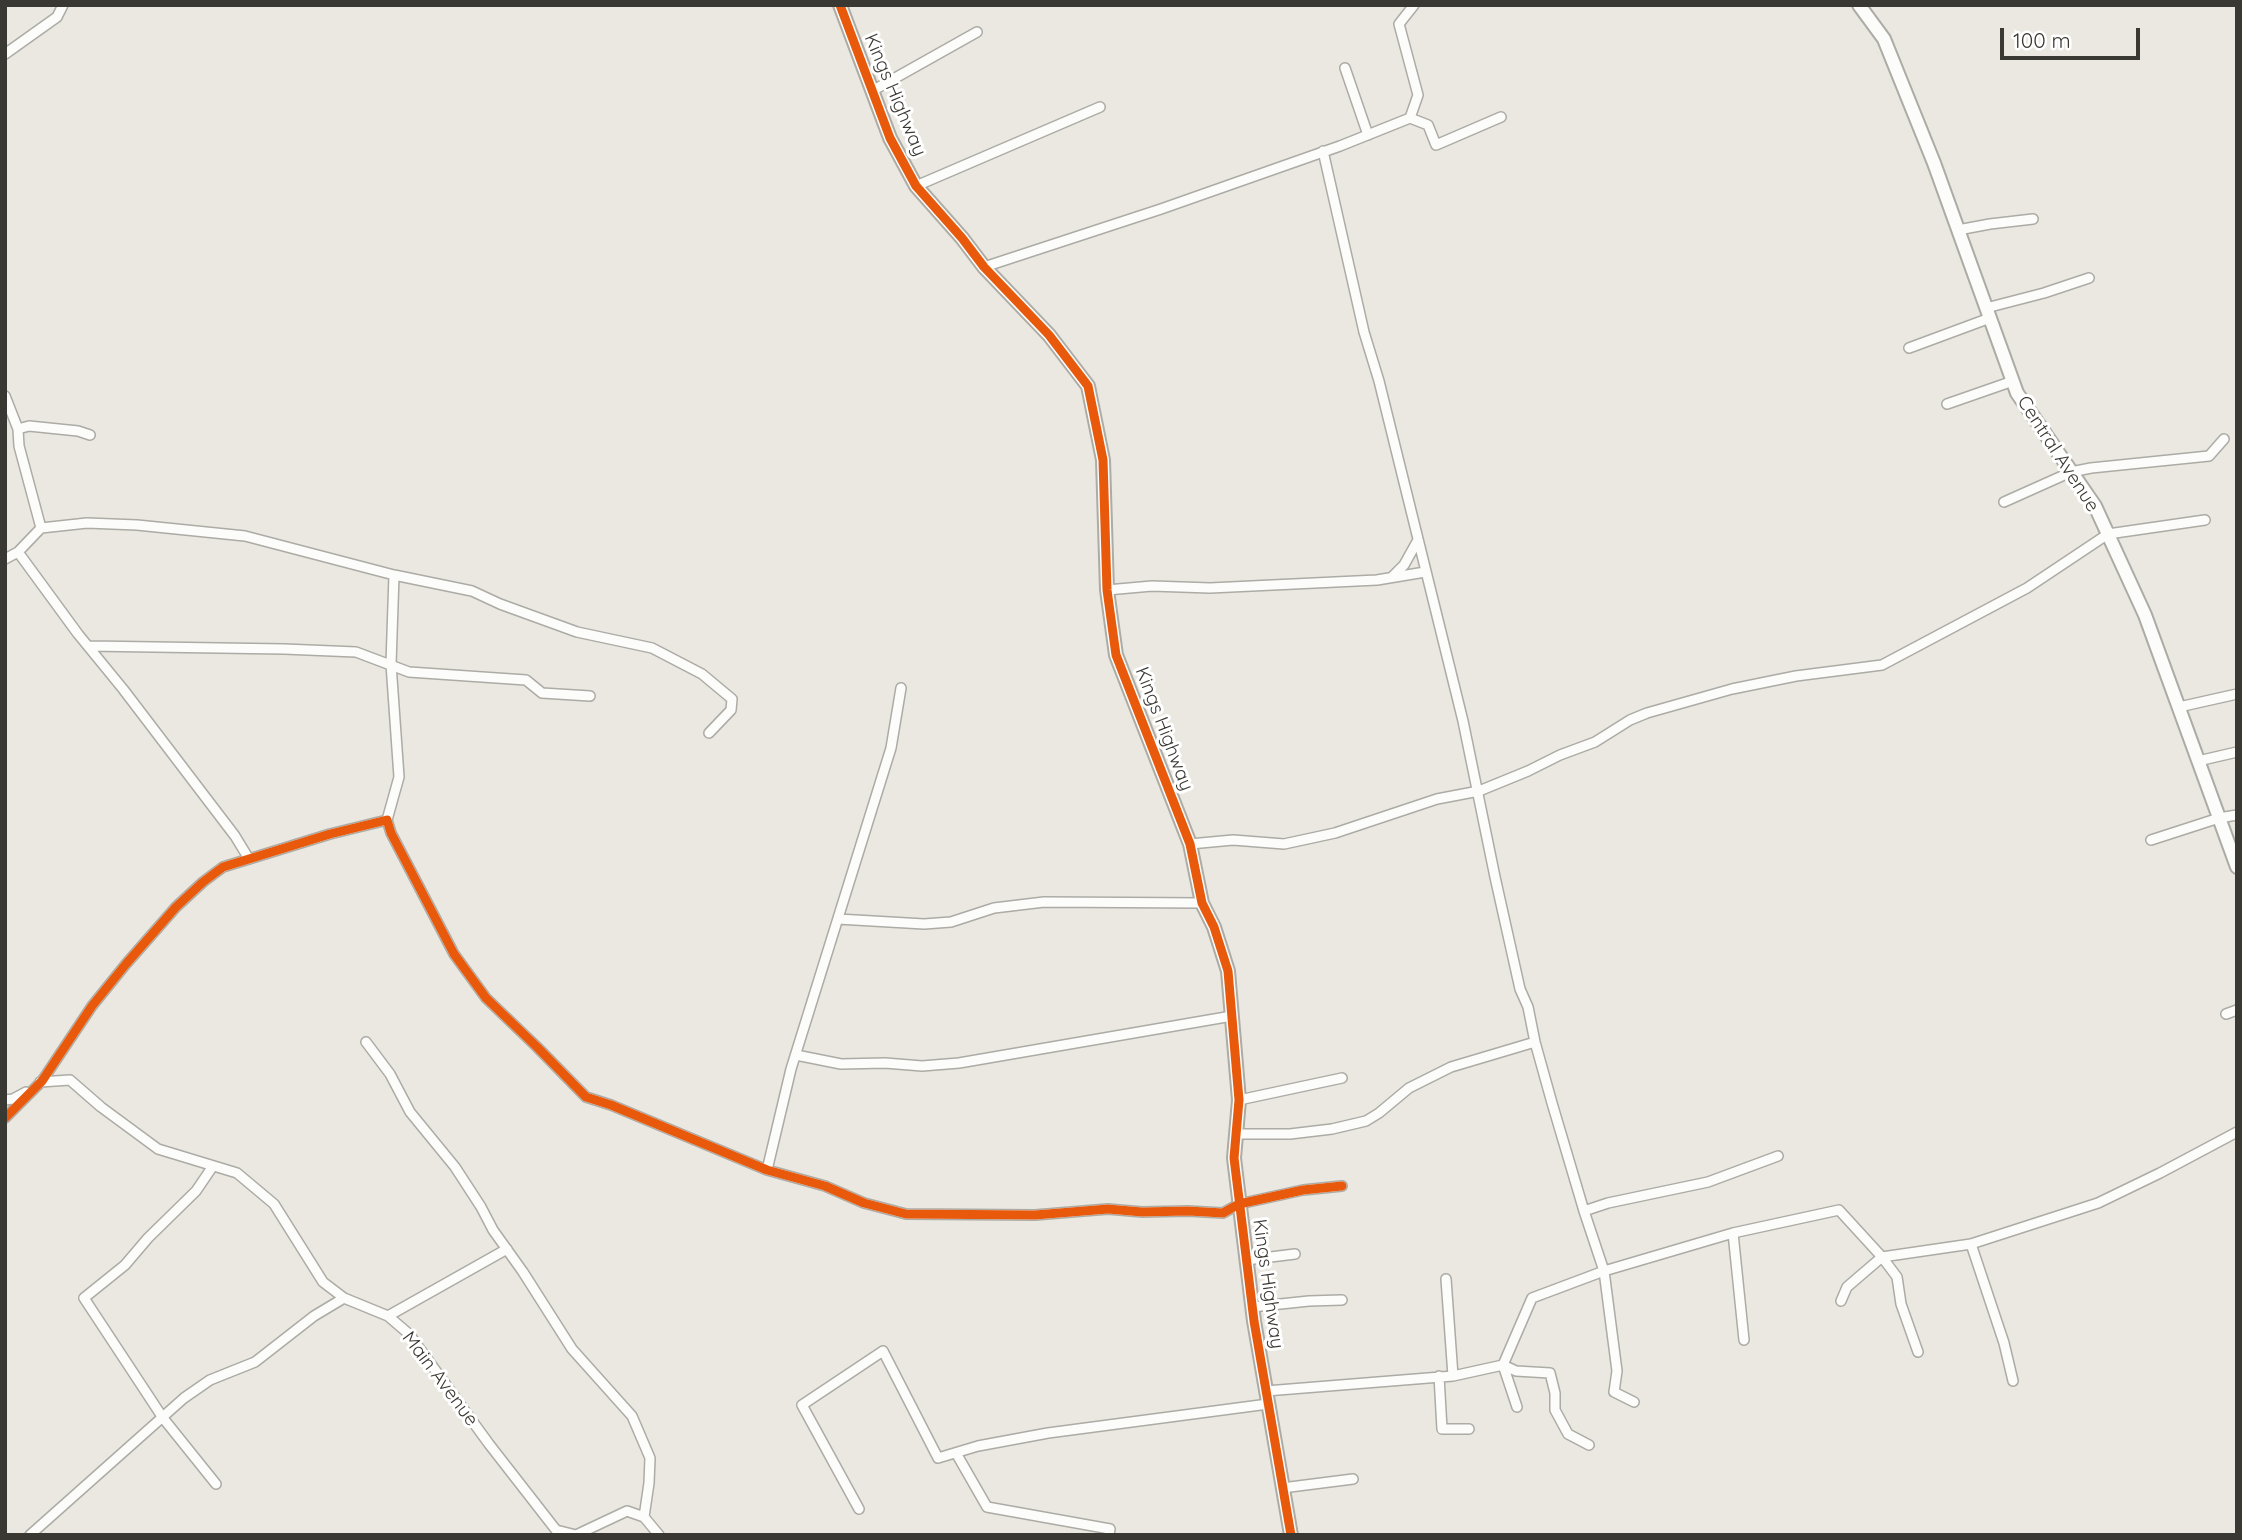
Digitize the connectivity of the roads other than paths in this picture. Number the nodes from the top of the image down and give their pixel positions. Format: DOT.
graph roads {
  1 [pos="63,5"];
  2 [pos="840,5"];
  3 [pos="1414,5"];
  4 [pos="1859,5"];
  5 [pos="977,33"];
  6 [pos="5,54"];
  7 [pos="1345,68"];
  8 [pos="872,91"];
  9 [pos="1101,107"];
  10 [pos="1501,117"];
  11 [pos="1410,118"];
  12 [pos="1368,135"];
  13 [pos="1323,151"];
  14 [pos="916,186"];
  15 [pos="2033,219"];
  16 [pos="1958,230"];
  17 [pos="984,267"];
  18 [pos="2089,278"];
  19 [pos="1988,313"];
  20 [pos="1909,348"];
  21 [pos="2013,381"];
  22 [pos="5,396"];
  23 [pos="1947,404"];
  24 [pos="18,429"];
  25 [pos="90,435"];
  26 [pos="2224,439"];
  27 [pos="2071,472"];
  28 [pos="2004,502"];
  29 [pos="2205,520"];
  30 [pos="41,528"];
  31 [pos="2108,534"];
  32 [pos="1418,539"];
  33 [pos="18,552"];
  34 [pos="5,559"];
  35 [pos="1424,572"];
  36 [pos="394,575"];
  37 [pos="1391,578"];
  38 [pos="1107,590"];
  39 [pos="89,646"];
  40 [pos="391,664"];
  41 [pos="901,688"];
  42 [pos="2237,694"];
  43 [pos="590,696"];
  44 [pos="2179,707"];
  45 [pos="709,733"];
  46 [pos="2237,752"];
  47 [pos="2198,761"];
  48 [pos="1479,792"];
  49 [pos="2237,815"];
  50 [pos="2219,818"];
  51 [pos="387,820"];
  52 [pos="2151,840"];
  53 [pos="1190,844"];
  54 [pos="249,859"];
  55 [pos="2237,867"];
  56 [pos="1202,902"];
  57 [pos="838,919"];
  58 [pos="2237,1010"];
  59 [pos="2226,1014"];
  60 [pos="1233,1016"];
  61 [pos="366,1042"];
  62 [pos="1535,1042"];
  63 [pos="796,1055"];
  64 [pos="1342,1078"];
  65 [pos="42,1081"];
  66 [pos="5,1100"];
  67 [pos="1239,1100"];
  68 [pos="5,1118"];
  69 [pos="2237,1132"];
  70 [pos="1236,1134"];
  71 [pos="1778,1156"];
  72 [pos="214,1166"];
  73 [pos="767,1170"];
  74 [pos="1342,1186"];
  75 [pos="1240,1204"];
  76 [pos="1584,1211"];
  77 [pos="1732,1233"];
  78 [pos="1971,1244"];
  79 [pos="507,1249"];
  80 [pos="1294,1254"];
  81 [pos="1882,1257"];
  82 [pos="1246,1260"];
  83 [pos="1604,1271"];
  84 [pos="1446,1279"];
  85 [pos="344,1298"];
  86 [pos="1342,1300"];
  87 [pos="1842,1301"];
  88 [pos="1252,1307"];
  89 [pos="388,1316"];
  90 [pos="1744,1340"];
  91 [pos="1918,1352"];
  92 [pos="1503,1365"];
  93 [pos="1439,1376"];
  94 [pos="1453,1376"];
  95 [pos="2013,1381"];
  96 [pos="1266,1391"];
  97 [pos="1634,1402"];
  98 [pos="1268,1404"];
  99 [pos="1517,1407"];
  100 [pos="163,1418"];
  101 [pos="1469,1429"];
  102 [pos="1589,1445"];
  103 [pos="956,1453"];
  104 [pos="1353,1479"];
  105 [pos="216,1484"];
  106 [pos="1282,1488"];
  107 [pos="859,1509"];
  108 [pos="644,1517"];
  109 [pos="30,1535"];
  110 [pos="659,1535"];
  111 [pos="1108,1535"];
  112 [pos="1291,1535"];
  1 -- 6 [label="street"];
  2 -- 8 [label="street, Kings Highway"];
  3 -- 11 [label="street"];
  4 -- 16 [label="street, Central Avenue"];
  5 -- 8 [label="street"];
  7 -- 12 [label="street"];
  8 -- 14 [label="street, Kings Highway"];
  9 -- 14 [label="street"];
  10 -- 11 [label="street"];
  11 -- 12 [label="street"];
  12 -- 13 [label="street"];
  13 -- 17 [label="street"];
  13 -- 32 [label="street"];
  14 -- 17 [label="street, Kings Highway"];
  15 -- 16 [label="street"];
  16 -- 19 [label="street, Central Avenue"];
  17 -- 38 [label="street, Kings Highway"];
  18 -- 19 [label="street"];
  19 -- 20 [label="street"];
  19 -- 21 [label="street, Central Avenue"];
  21 -- 23 [label="street"];
  21 -- 27 [label="street, Central Avenue"];
  22 -- 24 [label="street"];
  24 -- 25 [label="street"];
  24 -- 30 [label="street"];
  26 -- 27 [label="street"];
  27 -- 28 [label="street"];
  27 -- 31 [label="street, Central Avenue"];
  29 -- 31 [label="street"];
  30 -- 33 [label="street"];
  30 -- 36 [label="street"];
  31 -- 44 [label="street, Central Avenue"];
  31 -- 48 [label="street"];
  32 -- 35 [label="street"];
  32 -- 37 [label="street"];
  33 -- 34 [label="street"];
  33 -- 39 [label="street"];
  35 -- 37 [label="street"];
  35 -- 48 [label="street"];
  36 -- 40 [label="street"];
  36 -- 45 [label="street"];
  37 -- 38 [label="street"];
  38 -- 53 [label="street, Kings Highway"];
  39 -- 40 [label="street"];
  39 -- 54 [label="street"];
  40 -- 43 [label="street"];
  40 -- 51 [label="street"];
  41 -- 57 [label="street"];
  42 -- 44 [label="street"];
  44 -- 47 [label="street, Central Avenue"];
  46 -- 47 [label="street"];
  47 -- 50 [label="street, Central Avenue"];
  48 -- 53 [label="street"];
  48 -- 62 [label="street"];
  49 -- 50 [label="street"];
  50 -- 52 [label="street"];
  50 -- 55 [label="street, Central Avenue"];
  51 -- 54 [label="street"];
  51 -- 73 [label="street"];
  53 -- 56 [label="street, Kings Highway"];
  54 -- 65 [label="street"];
  56 -- 57 [label="street"];
  56 -- 60 [label="street, Kings Highway"];
  57 -- 63 [label="street"];
  58 -- 59 [label="street"];
  60 -- 63 [label="street"];
  60 -- 67 [label="street, Kings Highway"];
  61 -- 79 [label="street"];
  62 -- 70 [label="street"];
  62 -- 76 [label="street"];
  63 -- 73 [label="street"];
  64 -- 67 [label="street"];
  65 -- 66 [label="street"];
  65 -- 68 [label="street"];
  65 -- 72 [label="street, Main Avenue"];
  67 -- 70 [label="street, Kings Highway"];
  69 -- 78 [label="street"];
  70 -- 75 [label="street, Kings Highway"];
  71 -- 76 [label="street"];
  72 -- 85 [label="street, Main Avenue"];
  72 -- 100 [label="street"];
  73 -- 75 [label="street"];
  74 -- 75 [label="street"];
  75 -- 82 [label="street, Kings Highway"];
  76 -- 83 [label="street"];
  77 -- 81 [label="street"];
  77 -- 83 [label="street"];
  77 -- 90 [label="street"];
  78 -- 81 [label="street"];
  78 -- 95 [label="street"];
  79 -- 89 [label="street"];
  79 -- 108 [label="street"];
  80 -- 82 [label="street"];
  81 -- 87 [label="street"];
  81 -- 91 [label="street"];
  82 -- 88 [label="street, Kings Highway"];
  83 -- 92 [label="street"];
  83 -- 97 [label="street"];
  84 -- 94 [label="street"];
  85 -- 89 [label="street, Main Avenue"];
  85 -- 100 [label="street"];
  86 -- 88 [label="street"];
  88 -- 96 [label="street, Kings Highway"];
  89 -- 108 [label="street, Main Avenue"];
  92 -- 94 [label="street"];
  92 -- 99 [label="street"];
  92 -- 102 [label="street"];
  93 -- 94 [label="street"];
  93 -- 96 [label="street"];
  93 -- 101 [label="street"];
  96 -- 98 [label="street, Kings Highway"];
  98 -- 103 [label="street"];
  98 -- 106 [label="street, Kings Highway"];
  100 -- 105 [label="street"];
  100 -- 109 [label="street"];
  103 -- 107 [label="street"];
  103 -- 111 [label="street"];
  104 -- 106 [label="street"];
  106 -- 112 [label="street, Kings Highway"];
  108 -- 110 [label="street"];
}
